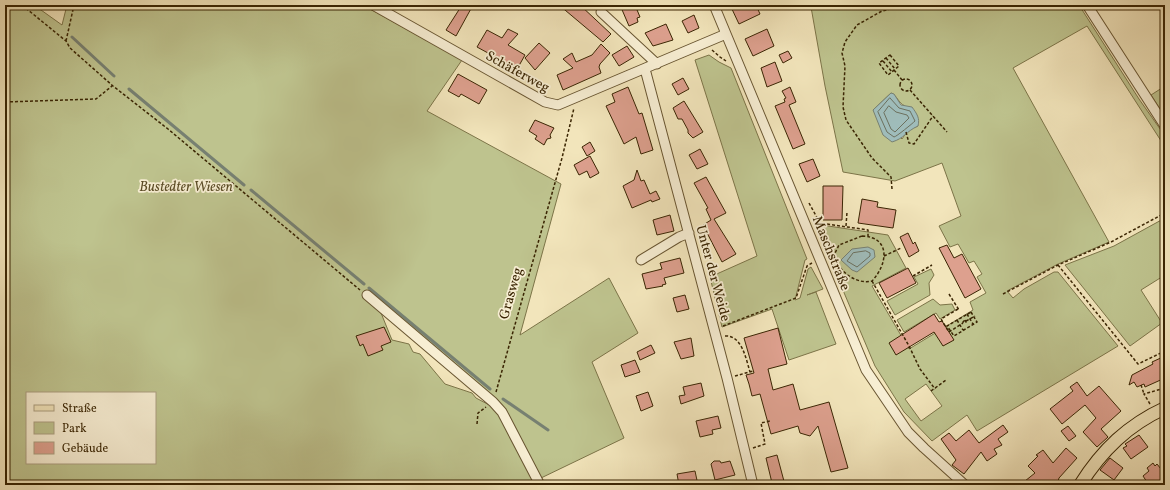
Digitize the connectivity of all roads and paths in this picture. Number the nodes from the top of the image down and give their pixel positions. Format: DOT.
graph roads {
  1 [pos="22,5"];
  2 [pos="74,5"];
  3 [pos="373,5"];
  4 [pos="714,5"];
  5 [pos="907,5"];
  6 [pos="1087,5"];
  7 [pos="384,8"];
  8 [pos="601,12"];
  9 [pos="726,34"];
  10 [pos="66,41"];
  11 [pos="704,44"];
  12 [pos="886,58"];
  13 [pos="883,61"];
  14 [pos="737,62"];
  15 [pos="657,64"];
  16 [pos="645,69"];
  17 [pos="894,70"];
  18 [pos="902,80"];
  19 [pos="113,86"];
  20 [pos="910,90"];
  21 [pos="576,98"];
  22 [pos="5,102"];
  23 [pos="934,116"];
  24 [pos="1165,126"];
  25 [pos="906,132"];
  26 [pos="947,132"];
  27 [pos="892,189"];
  28 [pos="809,202"];
  29 [pos="847,212"];
  30 [pos="1165,213"];
  31 [pos="846,227"];
  32 [pos="689,233"];
  33 [pos="868,236"];
  34 [pos="901,248"];
  35 [pos="884,256"];
  36 [pos="819,259"];
  37 [pos="641,260"];
  38 [pos="932,265"];
  39 [pos="1058,265"];
  40 [pos="912,276"];
  41 [pos="872,281"];
  42 [pos="949,294"];
  43 [pos="1003,294"];
  44 [pos="367,295"];
  45 [pos="967,314"];
  46 [pos="974,316"];
  47 [pos="962,317"];
  48 [pos="970,319"];
  49 [pos="957,320"];
  50 [pos="965,322"];
  51 [pos="973,324"];
  52 [pos="960,325"];
  53 [pos="720,327"];
  54 [pos="968,327"];
  55 [pos="963,330"];
  56 [pos="950,331"];
  57 [pos="722,332"];
  58 [pos="1165,351"];
  59 [pos="753,371"];
  60 [pos="750,372"];
  61 [pos="728,378"];
  62 [pos="946,380"];
  63 [pos="1141,385"];
  64 [pos="935,388"];
  65 [pos="1165,388"];
  66 [pos="931,391"];
  67 [pos="1144,394"];
  68 [pos="493,402"];
  69 [pos="1160,411"];
  70 [pos="770,421"];
  71 [pos="477,424"];
  72 [pos="746,450"];
  73 [pos="540,485"];
  74 [pos="753,485"];
  75 [pos="966,485"];
  76 [pos="1080,485"];
  1 -- 10 [label="path"];
  2 -- 10 [label="path"];
  3 -- 7 [label="street, Schäferweg"];
  4 -- 9 [label="street, Maschstraße"];
  5 -- 27 [label="path"];
  6 -- 24 [label="street"];
  7 -- 21 [label="street, Schäferweg"];
  8 -- 15 [label="street"];
  9 -- 11 [label="street, Schäferweg"];
  9 -- 14 [label="street, Maschstraße"];
  10 -- 19 [label="path"];
  11 -- 14 [label="path"];
  11 -- 15 [label="street, Schäferweg"];
  12 -- 13 [label="path"];
  12 -- 17 [label="path"];
  12 -- 17 [label="path"];
  13 -- 17 [label="path"];
  13 -- 17 [label="path"];
  14 -- 36 [label="street, Maschstraße"];
  15 -- 16 [label="street, Schäferweg"];
  16 -- 21 [label="street, Schäferweg"];
  16 -- 32 [label="street, Unter der Weide"];
  17 -- 18 [label="path"];
  18 -- 20 [label="path"];
  18 -- 20 [label="path"];
  19 -- 22 [label="path"];
  19 -- 44 [label="path"];
  20 -- 23 [label="path"];
  21 -- 68 [label="path, Grasweg"];
  23 -- 25 [label="path"];
  23 -- 26 [label="path"];
  28 -- 31 [label="path"];
  29 -- 31 [label="path"];
  30 -- 39 [label="path"];
  31 -- 33 [label="path"];
  32 -- 37 [label="street"];
  32 -- 61 [label="street, Unter der Weide"];
  33 -- 35 [label="path"];
  33 -- 41 [label="path"];
  34 -- 35 [label="path"];
  35 -- 41 [label="path"];
  36 -- 53 [label="path"];
  36 -- 75 [label="street, Maschstraße"];
  38 -- 40 [label="path"];
  39 -- 43 [label="path"];
  39 -- 58 [label="path"];
  41 -- 64 [label="path"];
  42 -- 56 [label="path"];
  44 -- 68 [label="street"];
  45 -- 46 [label="path"];
  45 -- 47 [label="path"];
  45 -- 48 [label="path"];
  46 -- 48 [label="path"];
  46 -- 51 [label="path"];
  47 -- 49 [label="path"];
  47 -- 50 [label="path"];
  48 -- 50 [label="path"];
  48 -- 51 [label="path"];
  49 -- 52 [label="path"];
  49 -- 56 [label="path"];
  50 -- 52 [label="path"];
  50 -- 54 [label="path"];
  51 -- 54 [label="path"];
  52 -- 55 [label="path"];
  52 -- 56 [label="path"];
  54 -- 55 [label="path"];
  55 -- 56 [label="path"];
  57 -- 60 [label="path"];
  59 -- 60 [label="path"];
  60 -- 61 [label="path"];
  61 -- 72 [label="street, Unter der Weide"];
  62 -- 64 [label="path"];
  63 -- 67 [label="path"];
  64 -- 66 [label="path"];
  65 -- 67 [label="path"];
  67 -- 69 [label="path"];
  68 -- 71 [label="path"];
  68 -- 73 [label="street"];
  69 -- 76 [label="main road"];
  70 -- 72 [label="path"];
  72 -- 74 [label="street, Unter der Weide"];
}
